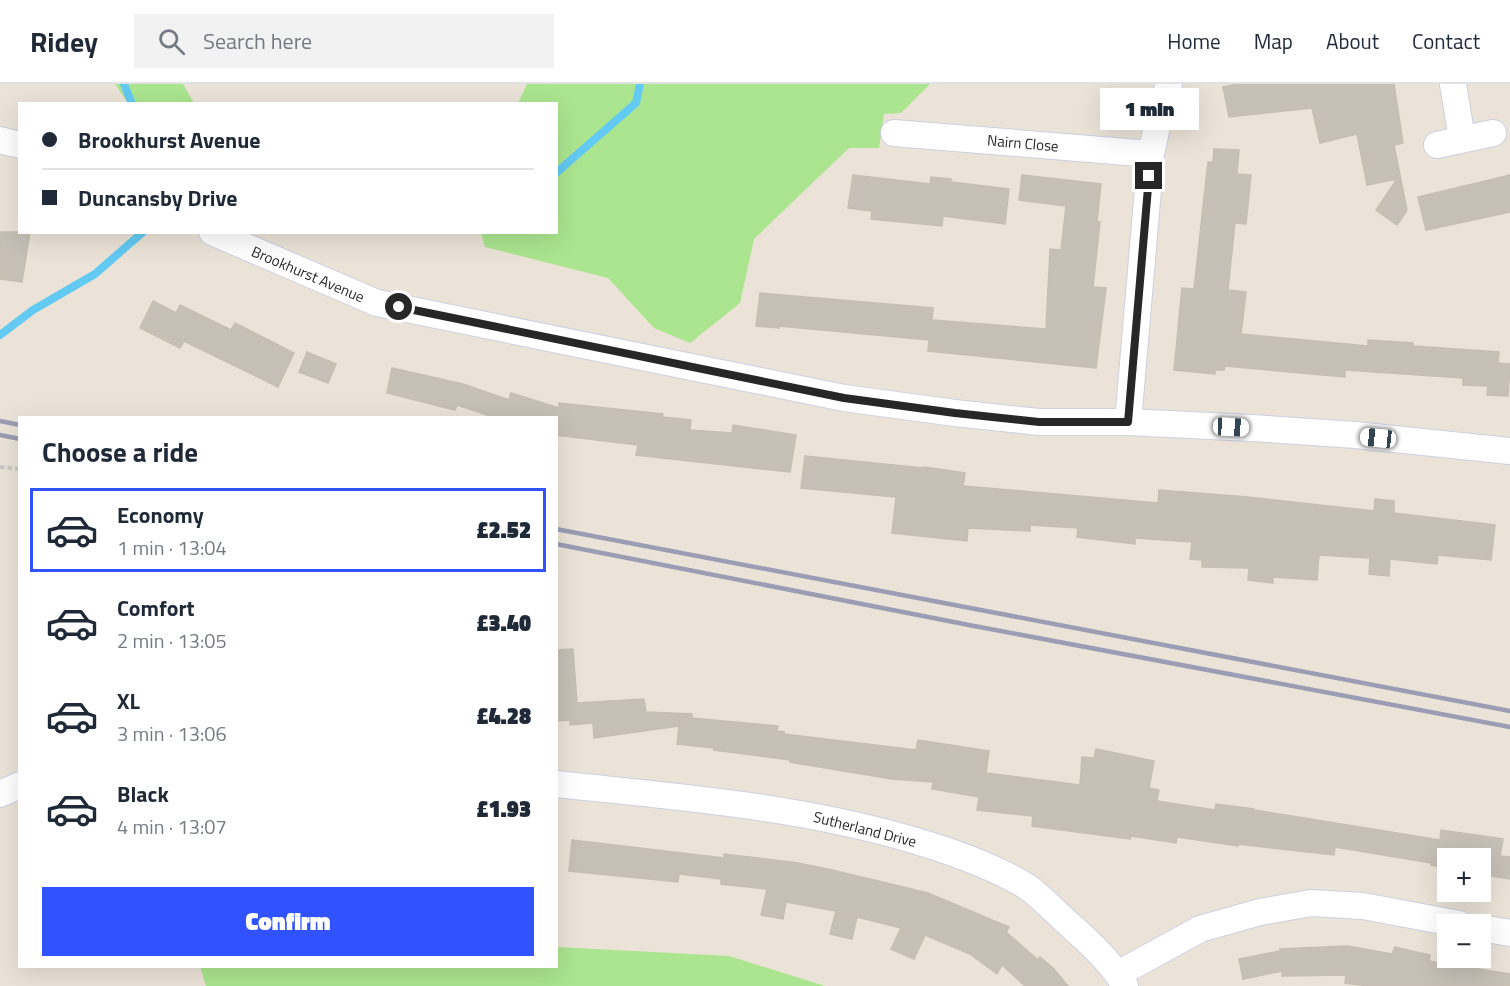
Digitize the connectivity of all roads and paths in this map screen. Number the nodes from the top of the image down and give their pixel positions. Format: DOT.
graph roads {
  1 [pos="1169,84"];
  2 [pos="1453,84"];
  3 [pos="894,132"];
  4 [pos="1493,133"];
  5 [pos="0,140"];
  6 [pos="1462,140"];
  7 [pos="18,144"];
  8 [pos="1437,145"];
  9 [pos="1151,154"];
  10 [pos="217,234"];
  11 [pos="1128,422"];
  12 [pos="1510,451"];
  13 [pos="0,467"];
  14 [pos="18,470"];
  15 [pos="558,784"];
  16 [pos="18,786"];
  17 [pos="0,794"];
  18 [pos="1437,920"];
  19 [pos="1491,930"];
  20 [pos="1510,933"];
  21 [pos="1121,980"];
  1 -- 9 [label="street"];
  2 -- 6 [label="street"];
  3 -- 9 [label="street, Nairn Close"];
  4 -- 6 [label="street"];
  5 -- 7 [label="street"];
  6 -- 8 [label="street"];
  9 -- 11 [label="street"];
  10 -- 11 [label="street, Brookhurst Avenue"];
  11 -- 12 [label="street, Brookhurst Avenue"];
  13 -- 14 [label="path"];
  15 -- 21 [label="street, Sutherland Drive"];
  16 -- 17 [label="street"];
  18 -- 21 [label="street"];
  19 -- 20 [label="street"];
}
